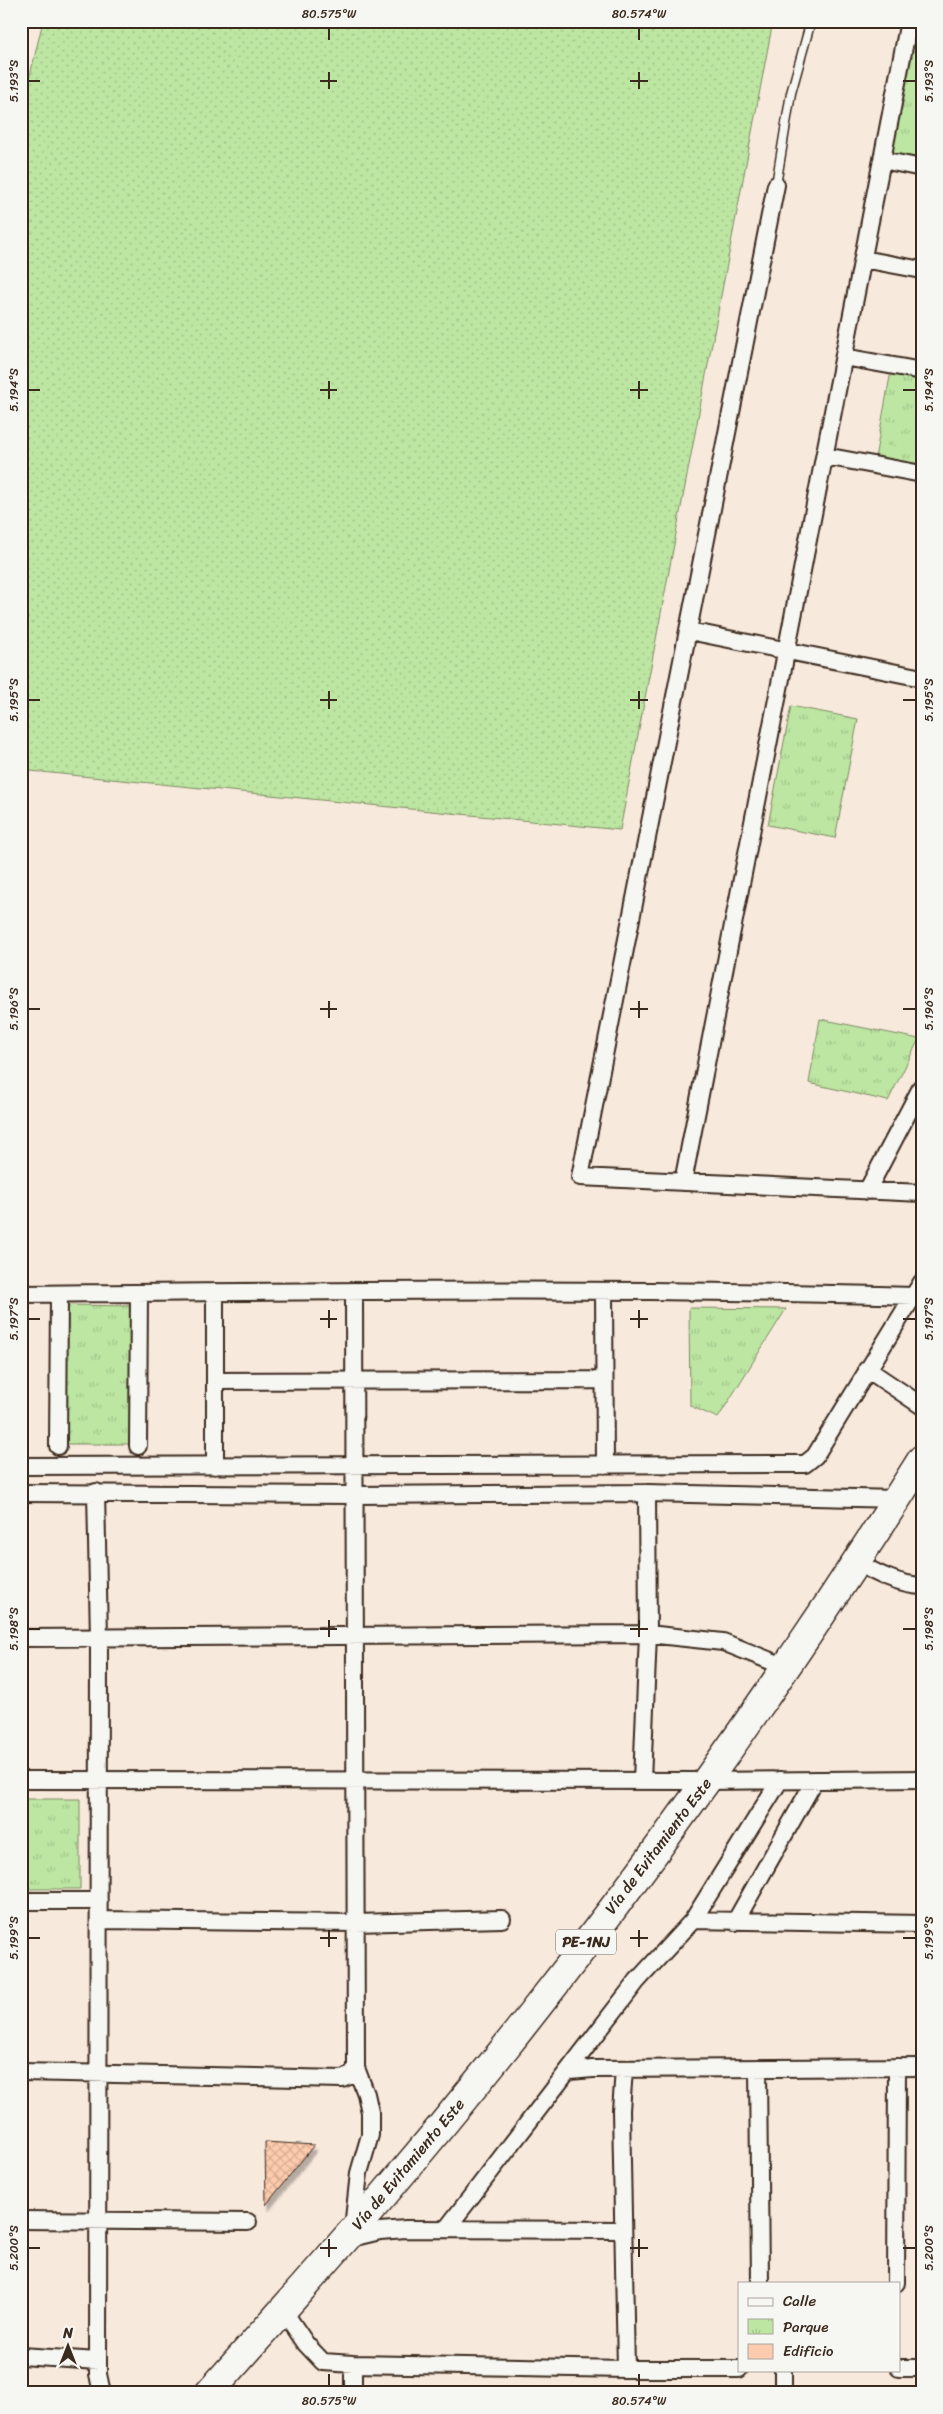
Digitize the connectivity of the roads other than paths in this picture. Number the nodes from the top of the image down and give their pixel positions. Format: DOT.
graph roads {
  1 [pos="811,21"];
  2 [pos="909,21"];
  3 [pos="882,160"];
  4 [pos="922,168"];
  5 [pos="776,185"];
  6 [pos="863,259"];
  7 [pos="922,270"];
  8 [pos="844,357"];
  9 [pos="922,371"];
  10 [pos="825,456"];
  11 [pos="922,474"];
  12 [pos="689,631"];
  13 [pos="788,651"];
  14 [pos="922,678"];
  15 [pos="922,1086"];
  16 [pos="683,1182"];
  17 [pos="866,1190"];
  18 [pos="922,1193"];
  19 [pos="918,1289"];
  20 [pos="354,1291"];
  21 [pos="604,1291"];
  22 [pos="215,1292"];
  23 [pos="140,1293"];
  24 [pos="21,1294"];
  25 [pos="59,1294"];
  26 [pos="867,1369"];
  27 [pos="604,1380"];
  28 [pos="215,1381"];
  29 [pos="354,1381"];
  30 [pos="922,1406"];
  31 [pos="58,1446"];
  32 [pos="138,1446"];
  33 [pos="922,1459"];
  34 [pos="354,1465"];
  35 [pos="604,1465"];
  36 [pos="21,1466"];
  37 [pos="215,1466"];
  38 [pos="908,1491"];
  39 [pos="96,1492"];
  40 [pos="21,1493"];
  41 [pos="647,1493"];
  42 [pos="355,1495"];
  43 [pos="856,1562"];
  44 [pos="922,1586"];
  45 [pos="648,1634"];
  46 [pos="355,1636"];
  47 [pos="100,1637"];
  48 [pos="21,1638"];
  49 [pos="786,1667"];
  50 [pos="922,1779"];
  51 [pos="21,1780"];
  52 [pos="356,1780"];
  53 [pos="780,1780"];
  54 [pos="815,1780"];
  55 [pos="100,1781"];
  56 [pos="642,1781"];
  57 [pos="706,1781"];
  58 [pos="21,1901"];
  59 [pos="99,1901"];
  60 [pos="502,1918"];
  61 [pos="99,1920"];
  62 [pos="693,1920"];
  63 [pos="735,1922"];
  64 [pos="356,1923"];
  65 [pos="922,1924"];
  66 [pos="897,2067"];
  67 [pos="922,2067"];
  68 [pos="356,2068"];
  69 [pos="758,2068"];
  70 [pos="624,2070"];
  71 [pos="21,2072"];
  72 [pos="569,2072"];
  73 [pos="99,2074"];
  74 [pos="21,2220"];
  75 [pos="98,2220"];
  76 [pos="248,2222"];
  77 [pos="446,2228"];
  78 [pos="624,2230"];
  79 [pos="348,2235"];
  80 [pos="760,2282"];
  81 [pos="896,2282"];
  82 [pos="283,2310"];
  83 [pos="21,2356"];
  84 [pos="98,2361"];
  85 [pos="353,2364"];
  86 [pos="900,2368"];
  87 [pos="922,2368"];
  88 [pos="626,2369"];
  89 [pos="738,2369"];
  90 [pos="783,2372"];
  91 [pos="102,2393"];
  92 [pos="210,2393"];
  93 [pos="353,2393"];
  94 [pos="783,2393"];
  1 -- 5 [label="lane"];
  2 -- 3 [label="street"];
  3 -- 4 [label="street"];
  3 -- 6 [label="street"];
  5 -- 12 [label="street"];
  6 -- 7 [label="street"];
  6 -- 8 [label="street"];
  8 -- 9 [label="street"];
  8 -- 10 [label="street"];
  10 -- 11 [label="street"];
  10 -- 13 [label="street"];
  12 -- 13 [label="street"];
  12 -- 16 [label="street"];
  13 -- 14 [label="street"];
  13 -- 16 [label="street"];
  15 -- 17 [label="street"];
  16 -- 17 [label="street"];
  17 -- 18 [label="street"];
  19 -- 21 [label="street"];
  19 -- 26 [label="street"];
  20 -- 21 [label="street"];
  20 -- 22 [label="street"];
  20 -- 29 [label="street"];
  21 -- 27 [label="street"];
  22 -- 23 [label="street"];
  22 -- 28 [label="street"];
  23 -- 25 [label="street"];
  23 -- 32 [label="street"];
  24 -- 25 [label="street"];
  25 -- 31 [label="street"];
  26 -- 30 [label="street"];
  26 -- 35 [label="street"];
  27 -- 29 [label="street"];
  27 -- 35 [label="street"];
  28 -- 29 [label="street"];
  28 -- 37 [label="street"];
  29 -- 34 [label="street"];
  33 -- 38 [label="highway, Vía de Evitamiento Este / PE-1NJ"];
  34 -- 35 [label="street"];
  34 -- 37 [label="street"];
  34 -- 42 [label="street"];
  36 -- 37 [label="street"];
  38 -- 41 [label="street"];
  38 -- 43 [label="highway, Vía de Evitamiento Este / PE-1NJ"];
  39 -- 40 [label="street"];
  39 -- 42 [label="street"];
  39 -- 47 [label="street"];
  41 -- 42 [label="street"];
  41 -- 45 [label="street"];
  42 -- 46 [label="street"];
  43 -- 44 [label="street"];
  43 -- 49 [label="highway, Vía de Evitamiento Este / PE-1NJ"];
  45 -- 46 [label="street"];
  45 -- 49 [label="street"];
  45 -- 56 [label="street"];
  46 -- 47 [label="street"];
  46 -- 52 [label="street"];
  47 -- 48 [label="street"];
  47 -- 55 [label="street"];
  49 -- 57 [label="highway, Vía de Evitamiento Este / PE-1NJ"];
  50 -- 54 [label="street"];
  51 -- 55 [label="street"];
  52 -- 55 [label="street"];
  52 -- 56 [label="street"];
  52 -- 64 [label="street"];
  53 -- 54 [label="street"];
  53 -- 57 [label="street"];
  53 -- 62 [label="street"];
  54 -- 63 [label="street"];
  55 -- 59 [label="street"];
  56 -- 57 [label="street"];
  57 -- 79 [label="highway, Vía de Evitamiento Este / PE-1NJ"];
  58 -- 59 [label="street"];
  59 -- 61 [label="street"];
  60 -- 64 [label="street"];
  61 -- 64 [label="street"];
  61 -- 73 [label="street"];
  62 -- 63 [label="street"];
  62 -- 72 [label="street"];
  63 -- 65 [label="street"];
  64 -- 68 [label="street"];
  66 -- 67 [label="street"];
  66 -- 69 [label="street"];
  66 -- 81 [label="street"];
  68 -- 73 [label="street"];
  68 -- 79 [label="street"];
  69 -- 70 [label="street"];
  69 -- 80 [label="street"];
  70 -- 72 [label="street"];
  70 -- 78 [label="street"];
  71 -- 73 [label="street"];
  72 -- 77 [label="street"];
  73 -- 75 [label="street"];
  74 -- 75 [label="street"];
  75 -- 76 [label="street"];
  75 -- 84 [label="street"];
  77 -- 78 [label="street"];
  77 -- 79 [label="street"];
  78 -- 88 [label="street"];
  79 -- 82 [label="highway, Vía de Evitamiento Este / PE-1NJ"];
  82 -- 85 [label="street"];
  82 -- 92 [label="highway, Vía de Evitamiento Este / PE-1NJ"];
  83 -- 84 [label="street"];
  84 -- 91 [label="street"];
  85 -- 88 [label="street"];
  85 -- 93 [label="street"];
  86 -- 87 [label="street"];
  88 -- 89 [label="street"];
  90 -- 94 [label="street"];
}
